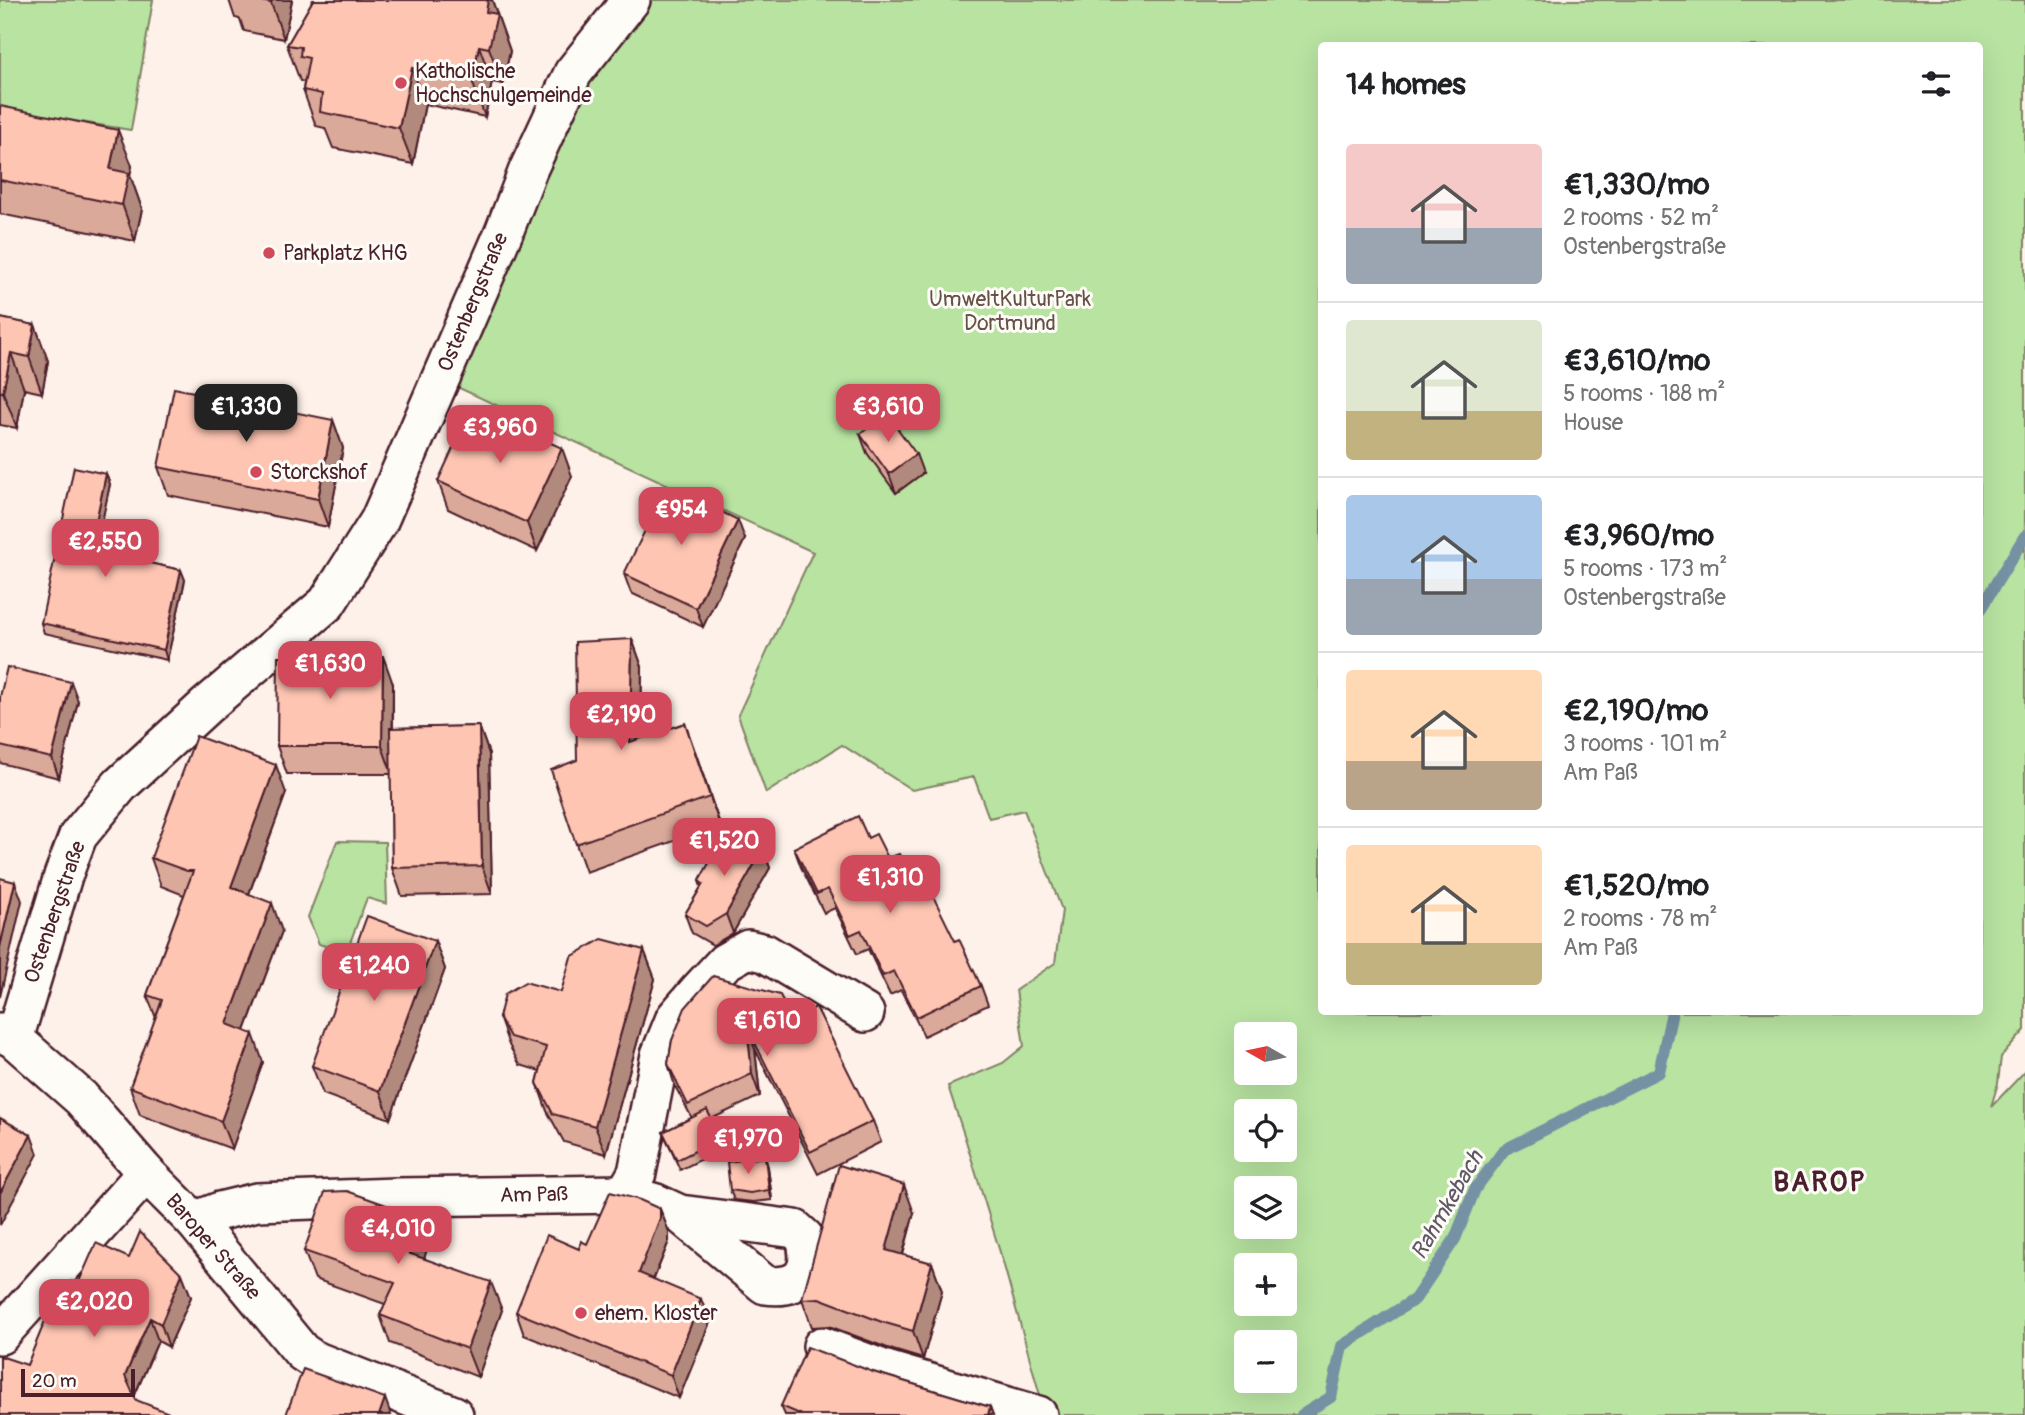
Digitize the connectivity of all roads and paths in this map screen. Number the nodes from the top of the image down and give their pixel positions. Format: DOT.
graph roads {
  1 [pos="631,0"];
  2 [pos="865,1013"];
  3 [pos="7,1036"];
  4 [pos="146,1172"];
  5 [pos="625,1194"];
  6 [pos="680,1214"];
  7 [pos="194,1221"];
  8 [pos="0,1335"];
  9 [pos="822,1346"];
  10 [pos="454,1415"];
  11 [pos="1038,1415"];
  1 -- 3 [label="street, Ostenbergstraße"];
  2 -- 5 [label="street"];
  3 -- 4 [label="street, Baroper Straße"];
  4 -- 7 [label="street, Baroper Straße"];
  4 -- 8 [label="street"];
  5 -- 6 [label="street, Am Paß"];
  5 -- 7 [label="street, Am Paß"];
  7 -- 10 [label="street, Baroper Straße"];
  9 -- 11 [label="street"];
}
